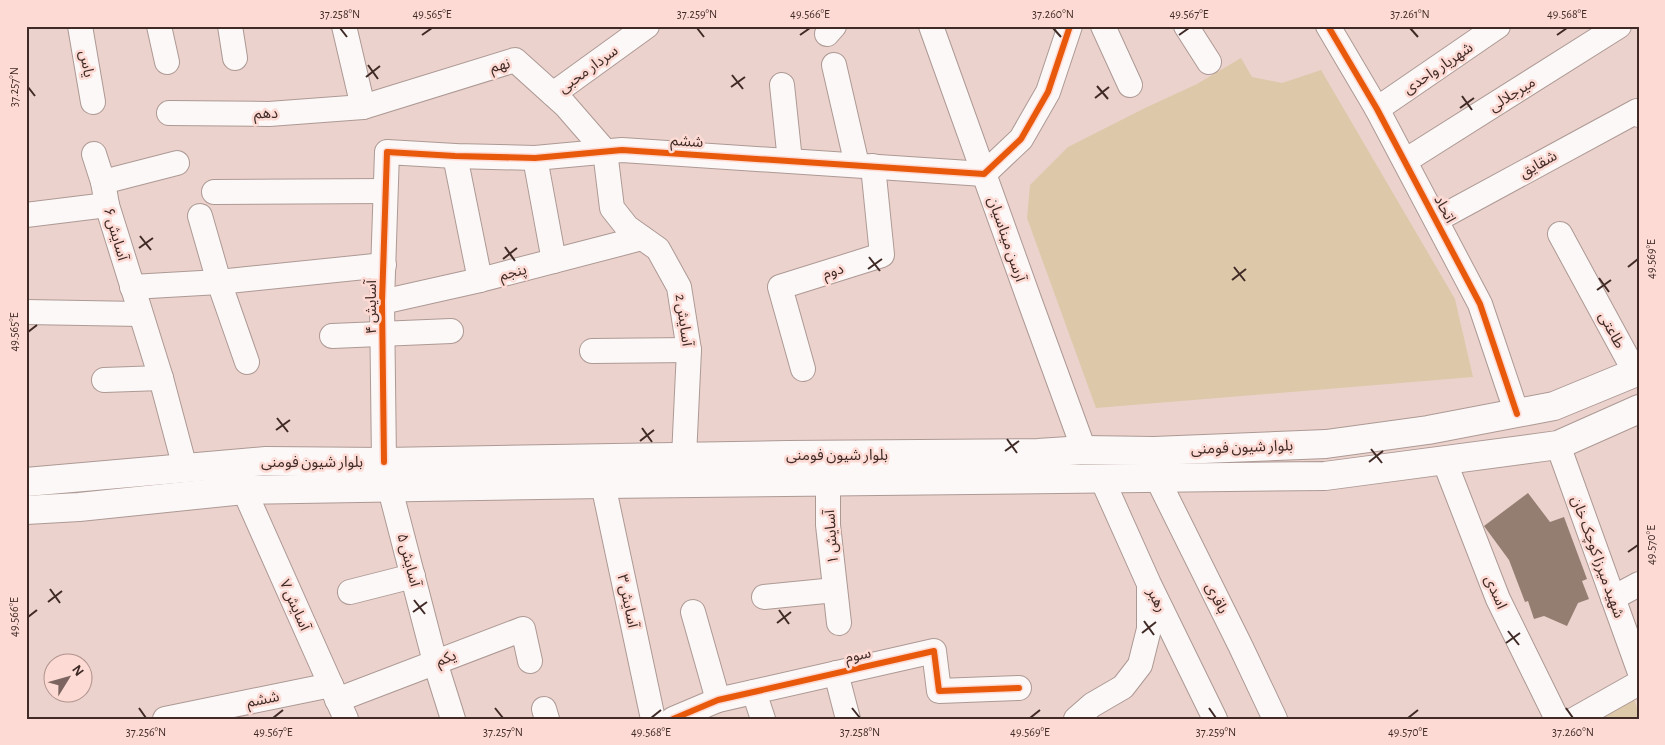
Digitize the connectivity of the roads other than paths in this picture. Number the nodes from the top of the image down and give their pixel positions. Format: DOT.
graph roads {
  1 [pos="80,26"];
  2 [pos="159,26"];
  3 [pos="230,26"];
  4 [pos="344,26"];
  5 [pos="647,26"];
  6 [pos="931,26"];
  7 [pos="1070,26"];
  8 [pos="1103,26"];
  9 [pos="1328,26"];
  10 [pos="1498,26"];
  11 [pos="1619,26"];
  12 [pos="1196,29"];
  13 [pos="1473,33"];
  14 [pos="235,58"];
  15 [pos="167,62"];
  16 [pos="1209,62"];
  17 [pos="834,65"];
  18 [pos="1130,85"];
  19 [pos="782,86"];
  20 [pos="553,94"];
  21 [pos="93,102"];
  22 [pos="363,107"];
  23 [pos="1377,109"];
  24 [pos="168,113"];
  25 [pos="1639,115"];
  26 [pos="605,151"];
  27 [pos="387,152"];
  28 [pos="94,154"];
  29 [pos="455,156"];
  30 [pos="535,158"];
  31 [pos="790,161"];
  32 [pos="1405,161"];
  33 [pos="177,163"];
  34 [pos="865,166"];
  35 [pos="984,174"];
  36 [pos="385,191"];
  37 [pos="214,192"];
  38 [pos="105,193"];
  39 [pos="26,215"];
  40 [pos="200,216"];
  41 [pos="1436,220"];
  42 [pos="1560,234"];
  43 [pos="642,238"];
  44 [pos="554,261"];
  45 [pos="384,265"];
  46 [pos="480,280"];
  47 [pos="219,282"];
  48 [pos="132,287"];
  49 [pos="382,302"];
  50 [pos="26,312"];
  51 [pos="140,314"];
  52 [pos="451,331"];
  53 [pos="383,334"];
  54 [pos="332,336"];
  55 [pos="689,350"];
  56 [pos="592,352"];
  57 [pos="247,362"];
  58 [pos="803,369"];
  59 [pos="1637,372"];
  60 [pos="160,378"];
  61 [pos="104,380"];
  62 [pos="1639,409"];
  63 [pos="1517,414"];
  64 [pos="1558,445"];
  65 [pos="1084,450"];
  66 [pos="684,457"];
  67 [pos="1444,460"];
  68 [pos="384,462"];
  69 [pos="185,468"];
  70 [pos="78,478"];
  71 [pos="1157,478"];
  72 [pos="1102,479"];
  73 [pos="26,482"];
  74 [pos="828,483"];
  75 [pos="603,484"];
  76 [pos="390,489"];
  77 [pos="244,490"];
  78 [pos="79,507"];
  79 [pos="26,510"];
  80 [pos="413,576"];
  81 [pos="1149,584"];
  82 [pos="1639,584"];
  83 [pos="835,590"];
  84 [pos="350,592"];
  85 [pos="764,597"];
  86 [pos="1613,598"];
  87 [pos="693,612"];
  88 [pos="839,623"];
  89 [pos="530,661"];
  90 [pos="436,662"];
  91 [pos="1639,670"];
  92 [pos="836,672"];
  93 [pos="1639,683"];
  94 [pos="1019,688"];
  95 [pos="754,692"];
  96 [pos="718,700"];
  97 [pos="338,702"];
  98 [pos="165,719"];
  99 [pos="452,719"];
  100 [pos="653,719"];
  101 [pos="673,719"];
  102 [pos="763,719"];
  103 [pos="848,719"];
  104 [pos="1076,719"];
  105 [pos="1215,719"];
  106 [pos="1275,719"];
  107 [pos="1557,719"];
  108 [pos="1575,719"];
  1 -- 21 [label="street, یاس"];
  2 -- 15 [label="street"];
  3 -- 14 [label="street"];
  4 -- 22 [label="street"];
  5 -- 20 [label="street, سردار محبی"];
  6 -- 35 [label="street, آرسن میناسیان"];
  7 -- 35 [label="street"];
  8 -- 18 [label="street"];
  9 -- 23 [label="street, اتحاد"];
  10 -- 13 [label="street, شهریار واحدی"];
  11 -- 32 [label="street, میرجلالی"];
  12 -- 16 [label="street"];
  13 -- 23 [label="street, شهریار واحدی"];
  17 -- 34 [label="street"];
  19 -- 31 [label="street"];
  20 -- 22 [label="street, نهم"];
  20 -- 26 [label="street, نهم"];
  22 -- 24 [label="street, دهم"];
  23 -- 32 [label="street, اتحاد"];
  25 -- 41 [label="street, شقایق"];
  26 -- 30 [label="street, ششم"];
  26 -- 31 [label="street, ششم"];
  26 -- 43 [label="street, آسایش 2"];
  27 -- 29 [label="street, ششم"];
  27 -- 36 [label="street, آسایش ۴"];
  28 -- 38 [label="street, آسایش ۶"];
  29 -- 30 [label="street, ششم"];
  29 -- 46 [label="street"];
  30 -- 44 [label="street"];
  31 -- 34 [label="street, ششم"];
  32 -- 41 [label="street, اتحاد"];
  33 -- 38 [label="street"];
  34 -- 35 [label="street, ششم"];
  34 -- 58 [label="street, دوم"];
  35 -- 65 [label="street, آرسن میناسیان"];
  36 -- 37 [label="street"];
  36 -- 45 [label="street, آسایش ۴"];
  38 -- 39 [label="street"];
  38 -- 48 [label="street, آسایش ۶"];
  40 -- 47 [label="street"];
  41 -- 63 [label="street, اتحاد"];
  42 -- 59 [label="street, طاعتی"];
  43 -- 44 [label="street, پنجم"];
  43 -- 55 [label="street, آسایش 2"];
  44 -- 46 [label="street, پنجم"];
  45 -- 47 [label="street"];
  45 -- 49 [label="street, آسایش ۴"];
  46 -- 49 [label="street, پنجم"];
  47 -- 48 [label="street"];
  47 -- 57 [label="street"];
  48 -- 51 [label="street, آسایش ۶"];
  49 -- 53 [label="street, آسایش ۴"];
  50 -- 51 [label="street"];
  51 -- 60 [label="street, آسایش ۶"];
  52 -- 53 [label="street"];
  53 -- 54 [label="street"];
  53 -- 68 [label="street, آسایش ۴"];
  55 -- 56 [label="street"];
  55 -- 66 [label="street, آسایش 2"];
  59 -- 63 [label="main road, بلوار شیون فومنی"];
  60 -- 61 [label="street"];
  60 -- 69 [label="street, آسایش ۶"];
  62 -- 64 [label="main road, بلوار شیون فومنی"];
  63 -- 65 [label="main road, بلوار شیون فومنی"];
  64 -- 67 [label="main road, بلوار شیون فومنی"];
  64 -- 86 [label="street, شهید میرزا کوچک خان"];
  65 -- 66 [label="main road, بلوار شیون فومنی"];
  66 -- 68 [label="main road, بلوار شیون فومنی"];
  67 -- 71 [label="main road, بلوار شیون فومنی"];
  67 -- 107 [label="street, اسدی"];
  68 -- 69 [label="main road, بلوار شیون فومنی"];
  69 -- 70 [label="main road, بلوار شیون فومنی"];
  70 -- 73 [label="main road, بلوار شیون فومنی"];
  70 -- 78 [label="main road"];
  71 -- 72 [label="main road, بلوار شیون فومنی"];
  71 -- 106 [label="street, باقری"];
  72 -- 74 [label="main road, بلوار شیون فومنی"];
  72 -- 81 [label="street, رهبر"];
  74 -- 75 [label="main road, بلوار شیون فومنی"];
  74 -- 83 [label="street, آسایش ۱"];
  75 -- 76 [label="main road, بلوار شیون فومنی"];
  75 -- 100 [label="street, آسایش ۳"];
  76 -- 77 [label="main road, بلوار شیون فومنی"];
  76 -- 80 [label="street, آسایش ۵"];
  77 -- 78 [label="main road, بلوار شیون فومنی"];
  77 -- 97 [label="street, آسایش ۷"];
  78 -- 79 [label="main road, بلوار شیون فومنی"];
  80 -- 84 [label="street"];
  80 -- 90 [label="street, آسایش ۵"];
  81 -- 104 [label="street"];
  81 -- 105 [label="street, رهبر"];
  82 -- 86 [label="street"];
  83 -- 85 [label="street"];
  83 -- 88 [label="street, آسایش ۱"];
  86 -- 91 [label="street, شهید میرزا کوچک خان"];
  87 -- 96 [label="street"];
  89 -- 90 [label="street, یکم"];
  90 -- 97 [label="street, یکم"];
  90 -- 99 [label="street, آسایش ۵"];
  92 -- 94 [label="street, سوم"];
  92 -- 95 [label="street, سوم"];
  92 -- 103 [label="street"];
  93 -- 108 [label="street"];
  95 -- 96 [label="street, سوم"];
  95 -- 102 [label="street"];
  96 -- 101 [label="street, سوم"];
  97 -- 98 [label="street, ششم"];
}
